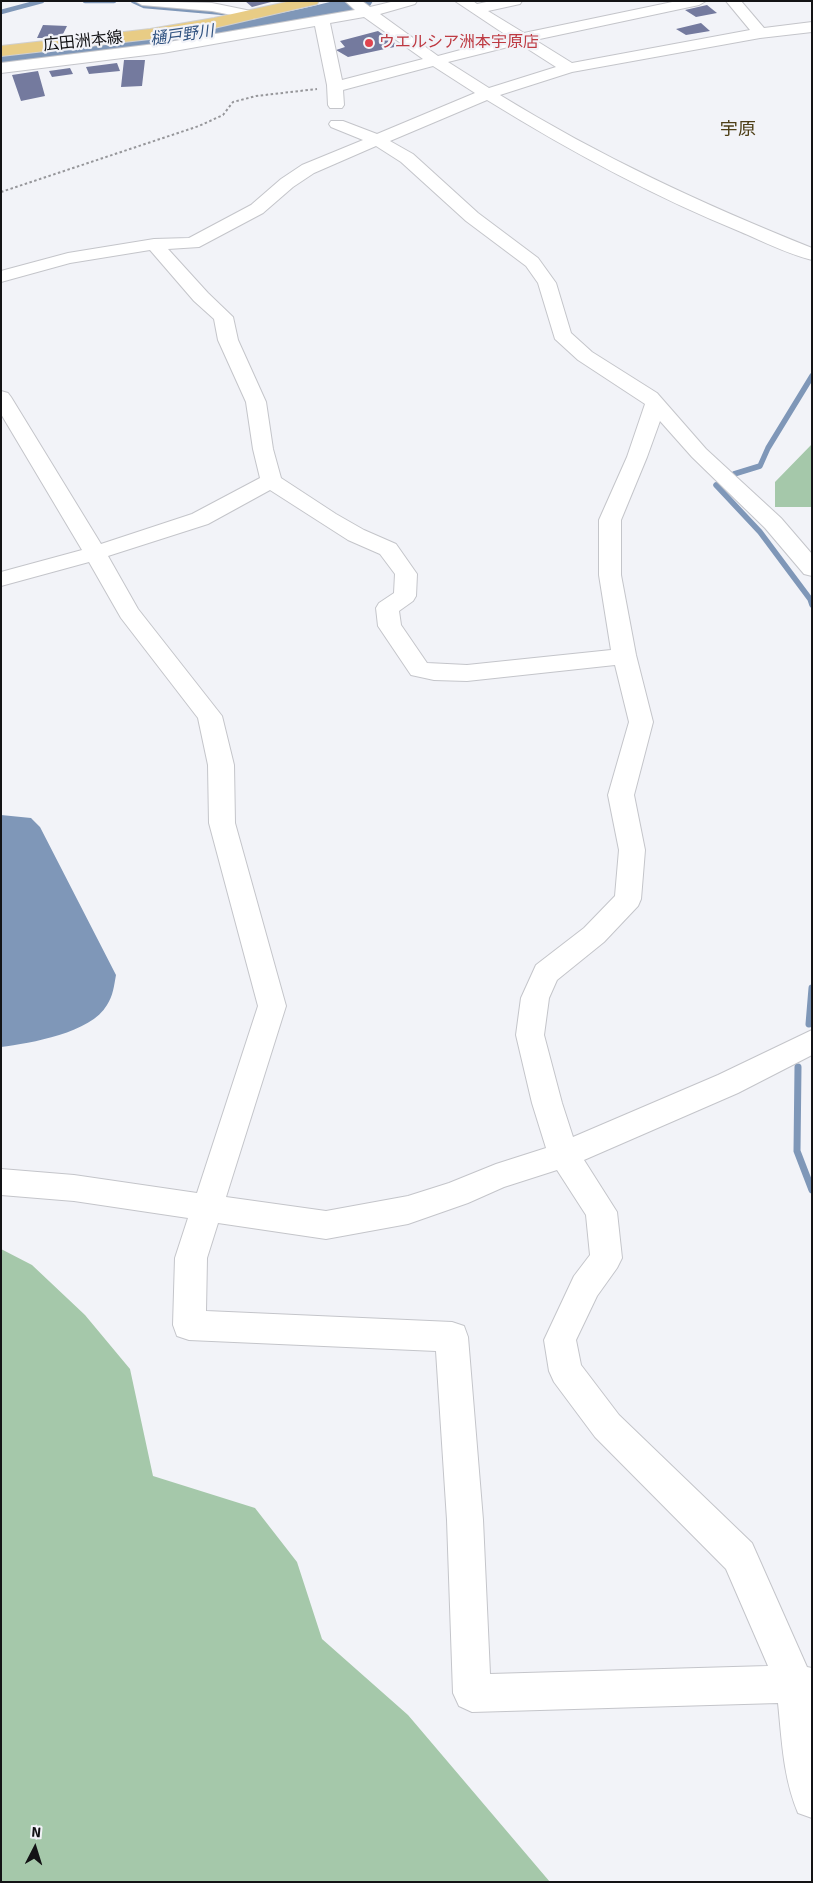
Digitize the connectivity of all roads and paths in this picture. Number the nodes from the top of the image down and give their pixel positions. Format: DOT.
graph roads {
  1 [pos="142,1"];
  2 [pos="312,1"];
  3 [pos="352,1"];
  4 [pos="410,1"];
  5 [pos="515,1"];
  6 [pos="699,1"];
  7 [pos="733,1"];
  8 [pos="469,5"];
  9 [pos="368,12"];
  10 [pos="251,15"];
  11 [pos="322,22"];
  12 [pos="812,27"];
  13 [pos="760,33"];
  14 [pos="524,38"];
  15 [pos="1,51"];
  16 [pos="435,61"];
  17 [pos="1,68"];
  18 [pos="570,68"];
  19 [pos="335,86"];
  20 [pos="489,93"];
  21 [pos="337,124"];
  22 [pos="377,140"];
  23 [pos="327,162"];
  24 [pos="1,192"];
  25 [pos="154,244"];
  26 [pos="812,255"];
  27 [pos="1,277"];
  28 [pos="1,397"];
  29 [pos="655,404"];
  30 [pos="271,481"];
  31 [pos="95,553"];
  32 [pos="812,569"];
  33 [pos="1,579"];
  34 [pos="624,655"];
  35 [pos="811,1044"];
  36 [pos="564,1155"];
  37 [pos="1,1182"];
  38 [pos="208,1207"];
  39 [pos="804,1685"];
  40 [pos="812,1799"];
  1 -- 10 [label="street"];
  2 -- 10 [label="main road, 広田洲本線"];
  3 -- 9 [label="street"];
  4 -- 9 [label="street"];
  5 -- 8 [label="street"];
  6 -- 14 [label="street"];
  7 -- 13 [label="street"];
  8 -- 14 [label="street"];
  9 -- 11 [label="street"];
  9 -- 16 [label="street"];
  10 -- 15 [label="main road, 広田洲本線"];
  11 -- 17 [label="street"];
  11 -- 19 [label="street"];
  12 -- 13 [label="street"];
  13 -- 18 [label="street"];
  14 -- 16 [label="street"];
  14 -- 18 [label="street"];
  16 -- 19 [label="street"];
  16 -- 20 [label="street"];
  18 -- 20 [label="street"];
  19 -- 21 [label="street"];
  19 -- 24 [label="path"];
  20 -- 22 [label="street"];
  20 -- 26 [label="street"];
  21 -- 22 [label="street"];
  21 -- 23 [label="street"];
  22 -- 23 [label="street"];
  22 -- 29 [label="street"];
  23 -- 25 [label="street"];
  25 -- 27 [label="street"];
  25 -- 30 [label="street"];
  28 -- 31 [label="street"];
  29 -- 32 [label="street"];
  29 -- 34 [label="street"];
  30 -- 31 [label="street"];
  30 -- 34 [label="street"];
  31 -- 33 [label="street"];
  31 -- 38 [label="street"];
  34 -- 36 [label="street"];
  35 -- 36 [label="street"];
  36 -- 38 [label="street"];
  36 -- 39 [label="street"];
  37 -- 38 [label="street"];
  38 -- 39 [label="street"];
  39 -- 40 [label="street"];
}
